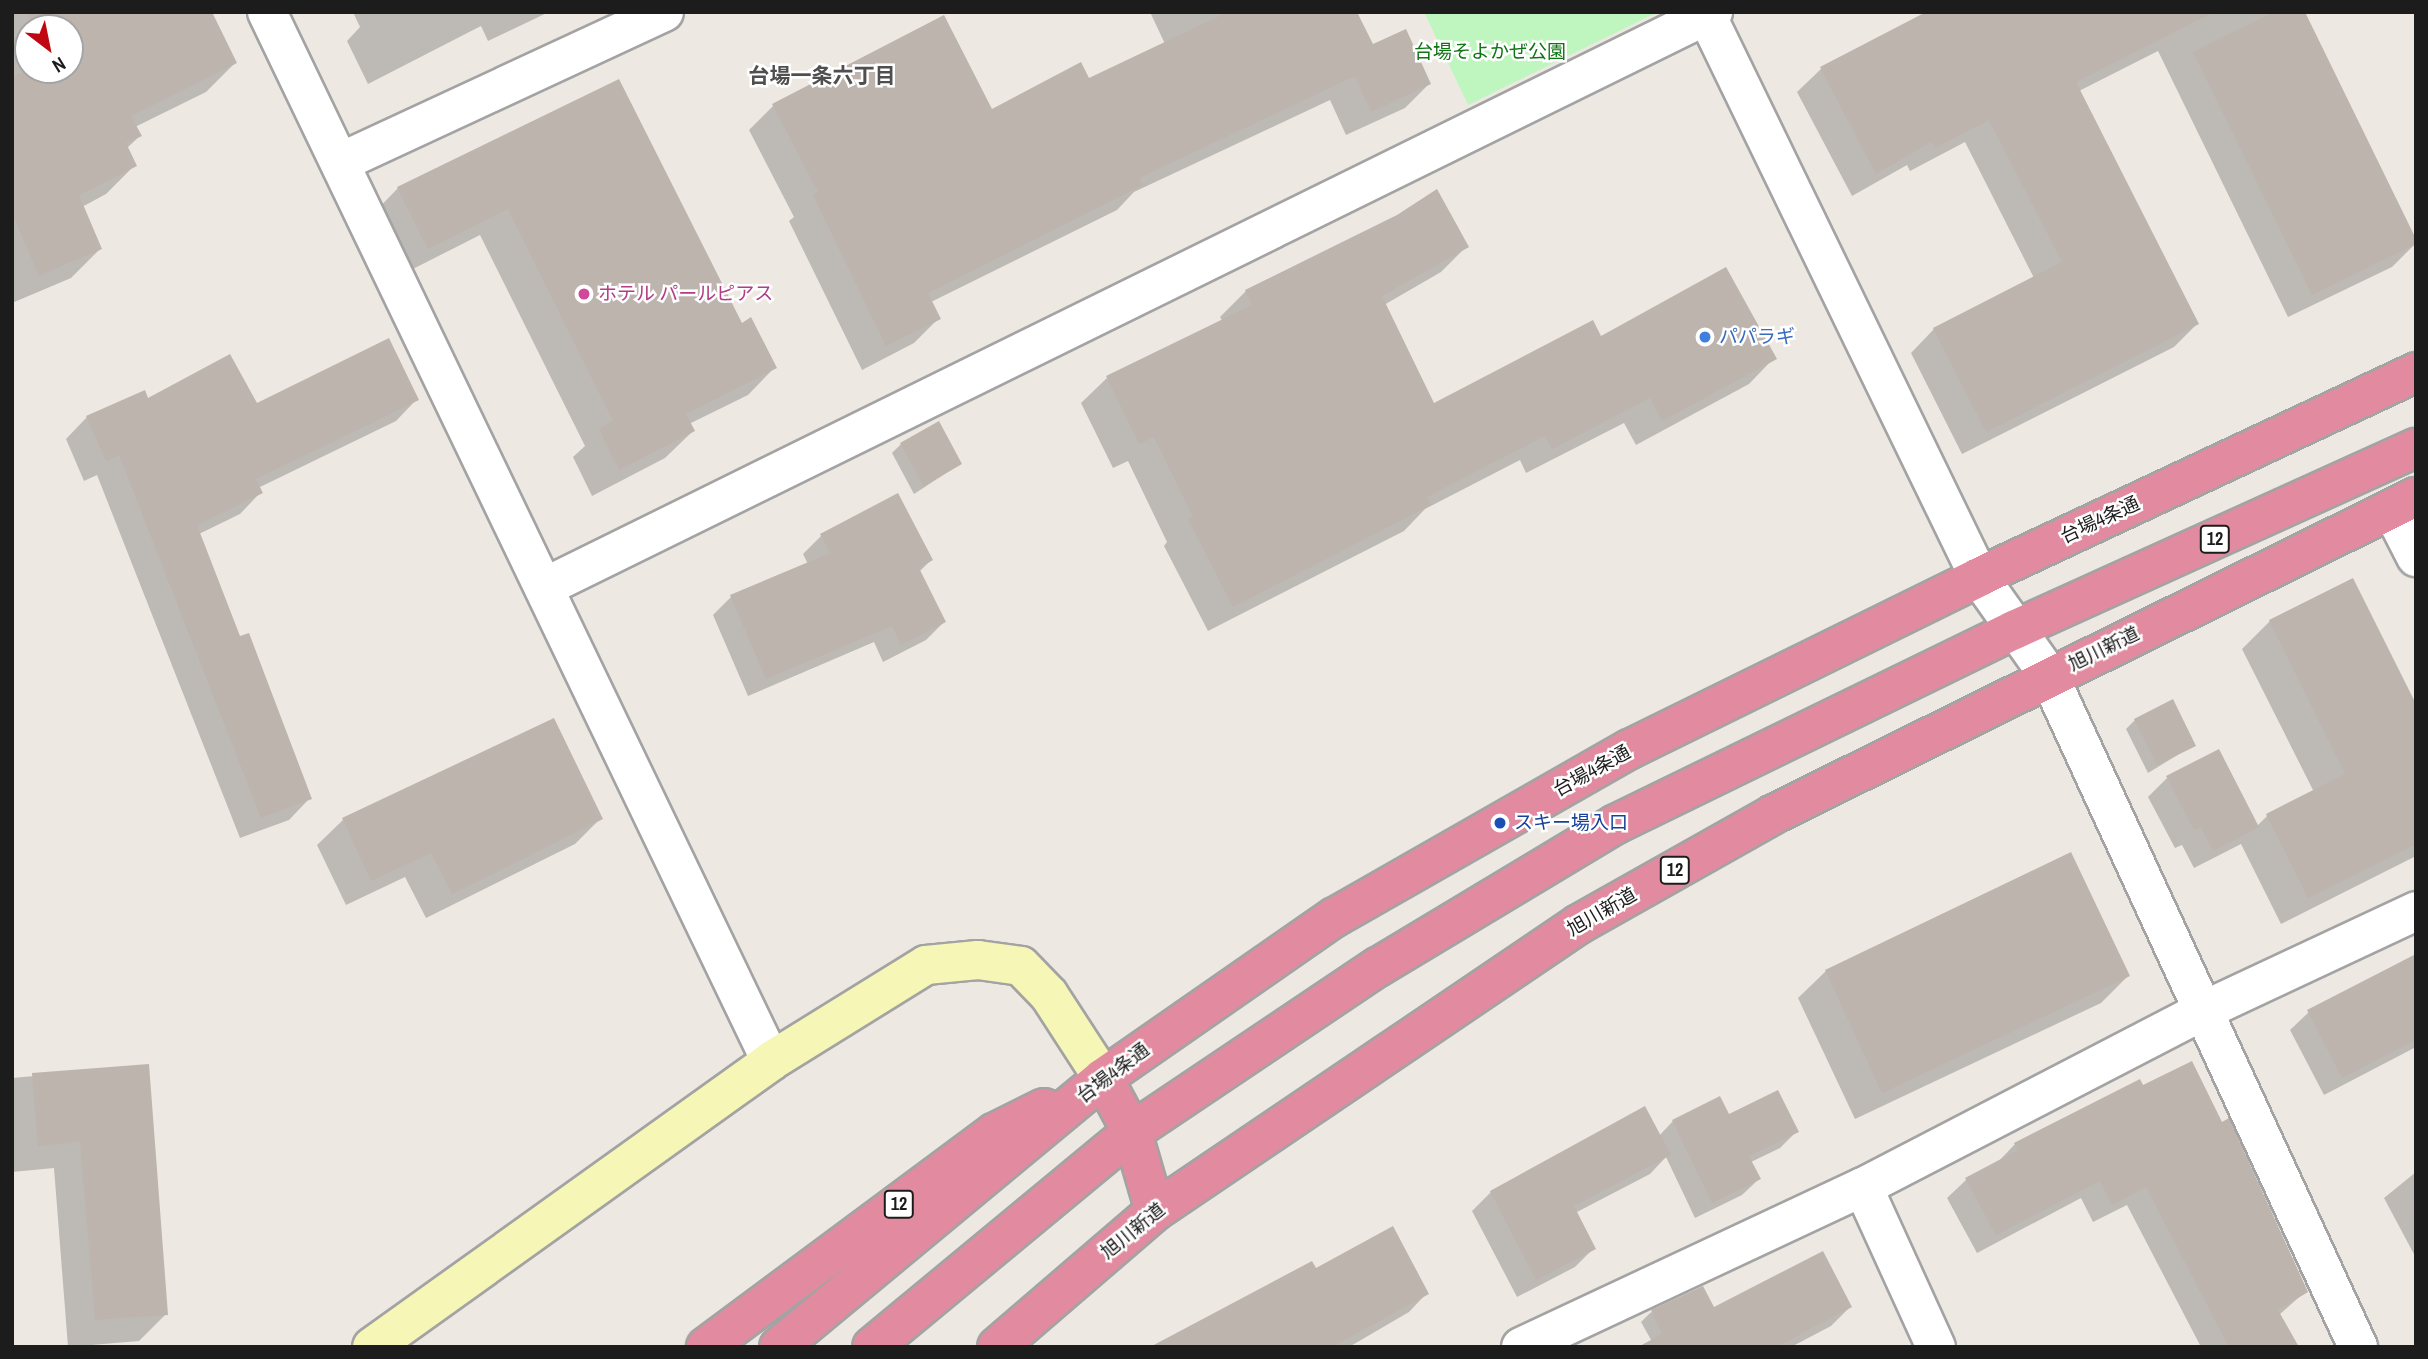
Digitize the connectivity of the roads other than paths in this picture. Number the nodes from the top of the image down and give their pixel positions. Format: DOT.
graph roads {
  1 [pos="267,12"];
  2 [pos="664,12"];
  3 [pos="1709,13"];
  4 [pos="341,162"];
  5 [pos="2416,372"];
  6 [pos="2416,448"];
  7 [pos="2404,503"];
  8 [pos="2416,557"];
  9 [pos="1979,577"];
  10 [pos="545,587"];
  11 [pos="2014,630"];
  12 [pos="2049,676"];
  13 [pos="2416,911"];
  14 [pos="2205,1010"];
  15 [pos="771,1061"];
  16 [pos="1103,1078"];
  17 [pos="1132,1132"];
  18 [pos="1863,1186"];
  19 [pos="1155,1211"];
  20 [pos="372,1347"];
  21 [pos="706,1347"];
  22 [pos="779,1347"];
  23 [pos="872,1347"];
  24 [pos="997,1347"];
  25 [pos="1521,1347"];
  26 [pos="1936,1347"];
  27 [pos="2358,1347"];
  1 -- 4 [label="street"];
  2 -- 4 [label="street"];
  3 -- 9 [label="street"];
  3 -- 10 [label="street"];
  4 -- 10 [label="street"];
  5 -- 9 [label="highway, 台場4条通 / 12"];
  6 -- 11 [label="highway, 12"];
  7 -- 8 [label="street"];
  7 -- 12 [label="highway, 旭川新道 / 12"];
  9 -- 11 [label="street"];
  9 -- 16 [label="highway, 台場4条通 / 12"];
  10 -- 15 [label="street"];
  11 -- 12 [label="street"];
  11 -- 17 [label="highway, 12"];
  12 -- 14 [label="street"];
  12 -- 19 [label="highway, 旭川新道 / 12"];
  13 -- 14 [label="street"];
  14 -- 18 [label="street"];
  14 -- 27 [label="street"];
  15 -- 16 [label="street"];
  15 -- 20 [label="street"];
  16 -- 17 [label="highway"];
  16 -- 21 [label="highway, 12"];
  16 -- 22 [label="highway, 台場4条通 / 12"];
  17 -- 19 [label="highway"];
  17 -- 23 [label="highway, 12"];
  18 -- 25 [label="street"];
  18 -- 26 [label="street"];
  19 -- 24 [label="highway, 旭川新道 / 12"];
}
